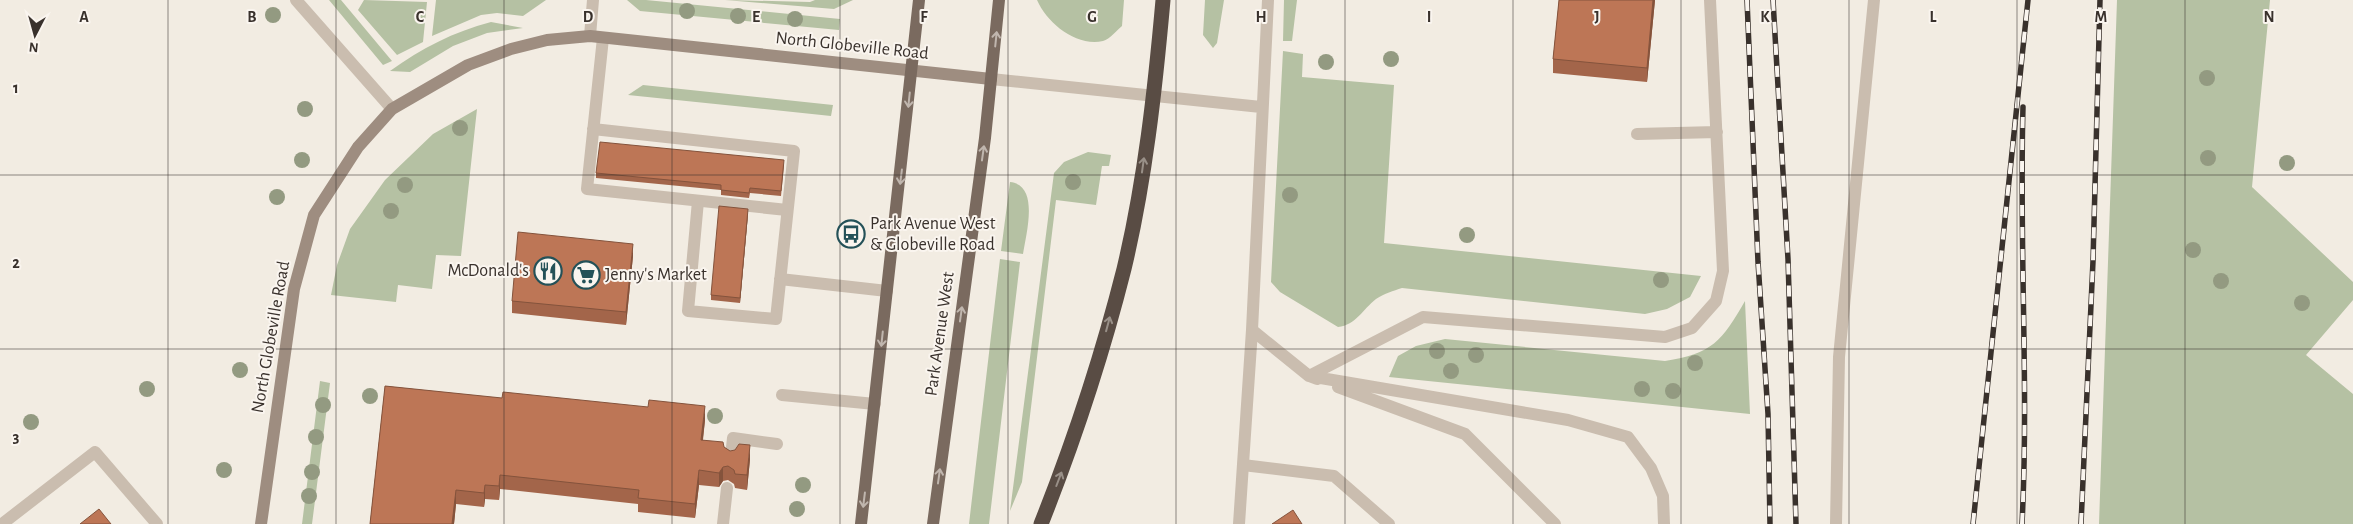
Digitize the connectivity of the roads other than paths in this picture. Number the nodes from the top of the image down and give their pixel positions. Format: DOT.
graph roads {
  1 [pos="296,0"];
  2 [pos="593,0"];
  3 [pos="919,0"];
  4 [pos="999,0"];
  5 [pos="1163,0"];
  6 [pos="1268,0"];
  7 [pos="1710,0"];
  8 [pos="1874,0"];
  9 [pos="596,37"];
  10 [pos="912,70"];
  11 [pos="992,79"];
  12 [pos="1261,107"];
  13 [pos="392,109"];
  14 [pos="593,129"];
  15 [pos="1716,132"];
  16 [pos="1637,134"];
  17 [pos="698,201"];
  18 [pos="787,210"];
  19 [pos="780,279"];
  20 [pos="888,291"];
  21 [pos="1252,330"];
  22 [pos="1309,376"];
  23 [pos="782,395"];
  24 [pos="875,404"];
  25 [pos="777,444"];
  26 [pos="731,457"];
  27 [pos="1243,465"];
  28 [pos="727,488"];
  29 [pos="2,524"];
  30 [pos="157,524"];
  31 [pos="261,524"];
  32 [pos="723,524"];
  33 [pos="861,524"];
  34 [pos="932,524"];
  35 [pos="1042,524"];
  36 [pos="1239,524"];
  37 [pos="1389,524"];
  38 [pos="1555,524"];
  39 [pos="1664,524"];
  40 [pos="1836,524"];
  1 -- 13 [label="lane"];
  2 -- 9 [label="lane"];
  3 -- 10 [label="main road"];
  11 -- 4 [label="main road, Park Avenue West, one-way"];
  35 -- 5 [label="highway, one-way, bridge"];
  6 -- 12 [label="lane"];
  7 -- 15 [label="lane"];
  8 -- 40 [label="lane"];
  9 -- 10 [label="street, North Globeville Road"];
  9 -- 13 [label="street, North Globeville Road"];
  9 -- 14 [label="lane"];
  10 -- 11 [label="street, North Globeville Road"];
  10 -- 20 [label="main road, one-way"];
  11 -- 12 [label="lane"];
  34 -- 11 [label="main road, Park Avenue West, one-way"];
  12 -- 21 [label="lane"];
  13 -- 31 [label="street, North Globeville Road"];
  14 -- 17 [label="lane"];
  14 -- 18 [label="lane"];
  15 -- 16 [label="lane"];
  15 -- 22 [label="lane"];
  17 -- 18 [label="lane"];
  17 -- 19 [label="lane"];
  18 -- 19 [label="lane"];
  19 -- 20 [label="lane"];
  20 -- 24 [label="main road, one-way"];
  21 -- 22 [label="lane"];
  21 -- 27 [label="lane"];
  22 -- 38 [label="lane"];
  22 -- 39 [label="lane"];
  23 -- 24 [label="lane"];
  24 -- 33 [label="main road, one-way"];
  25 -- 26 [label="lane"];
  27 -- 36 [label="lane"];
  27 -- 37 [label="lane"];
  28 -- 32 [label="lane"];
  29 -- 30 [label="lane"];
}
